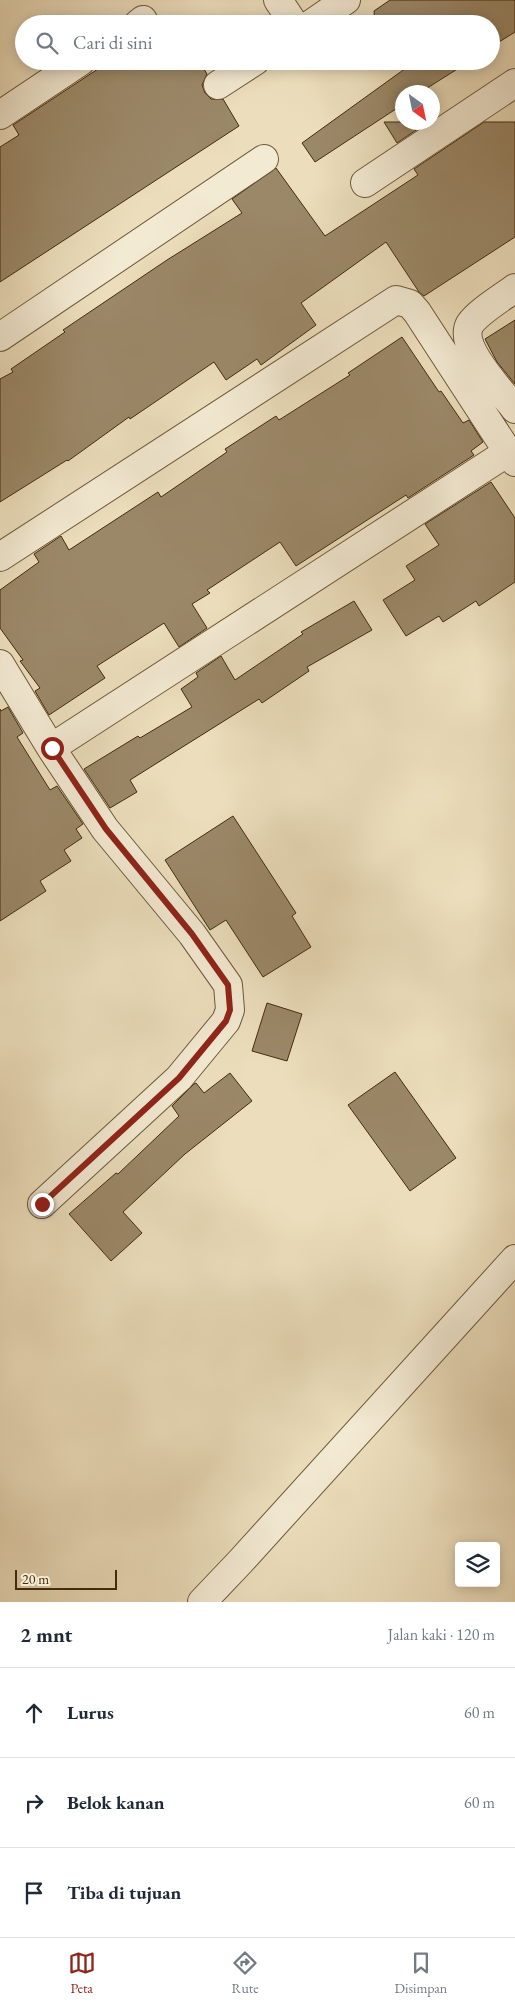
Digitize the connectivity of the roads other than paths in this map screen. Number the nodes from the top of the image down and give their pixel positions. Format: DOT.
graph roads {
  1 [pos="278,0"];
  2 [pos="346,0"];
  3 [pos="288,15"];
  4 [pos="324,15"];
  5 [pos="68,70"];
  6 [pos="241,70"];
  7 [pos="515,84"];
  8 [pos="218,86"];
  9 [pos="0,115"];
  10 [pos="264,158"];
  11 [pos="365,183"];
  12 [pos="515,288"];
  13 [pos="0,337"];
  14 [pos="515,409"];
  15 [pos="512,457"];
  16 [pos="0,556"];
  17 [pos="0,664"];
  18 [pos="52,748"];
  19 [pos="42,1204"];
  20 [pos="515,1260"];
  21 [pos="202,1602"];
  1 -- 3 [label="street"];
  2 -- 4 [label="street"];
  5 -- 9 [label="street"];
  6 -- 8 [label="street"];
  7 -- 11 [label="street"];
  10 -- 13 [label="street"];
  12 -- 14 [label="street"];
  15 -- 16 [label="street"];
  15 -- 18 [label="street"];
  17 -- 18 [label="street"];
  18 -- 19 [label="street"];
  20 -- 21 [label="street"];
}
